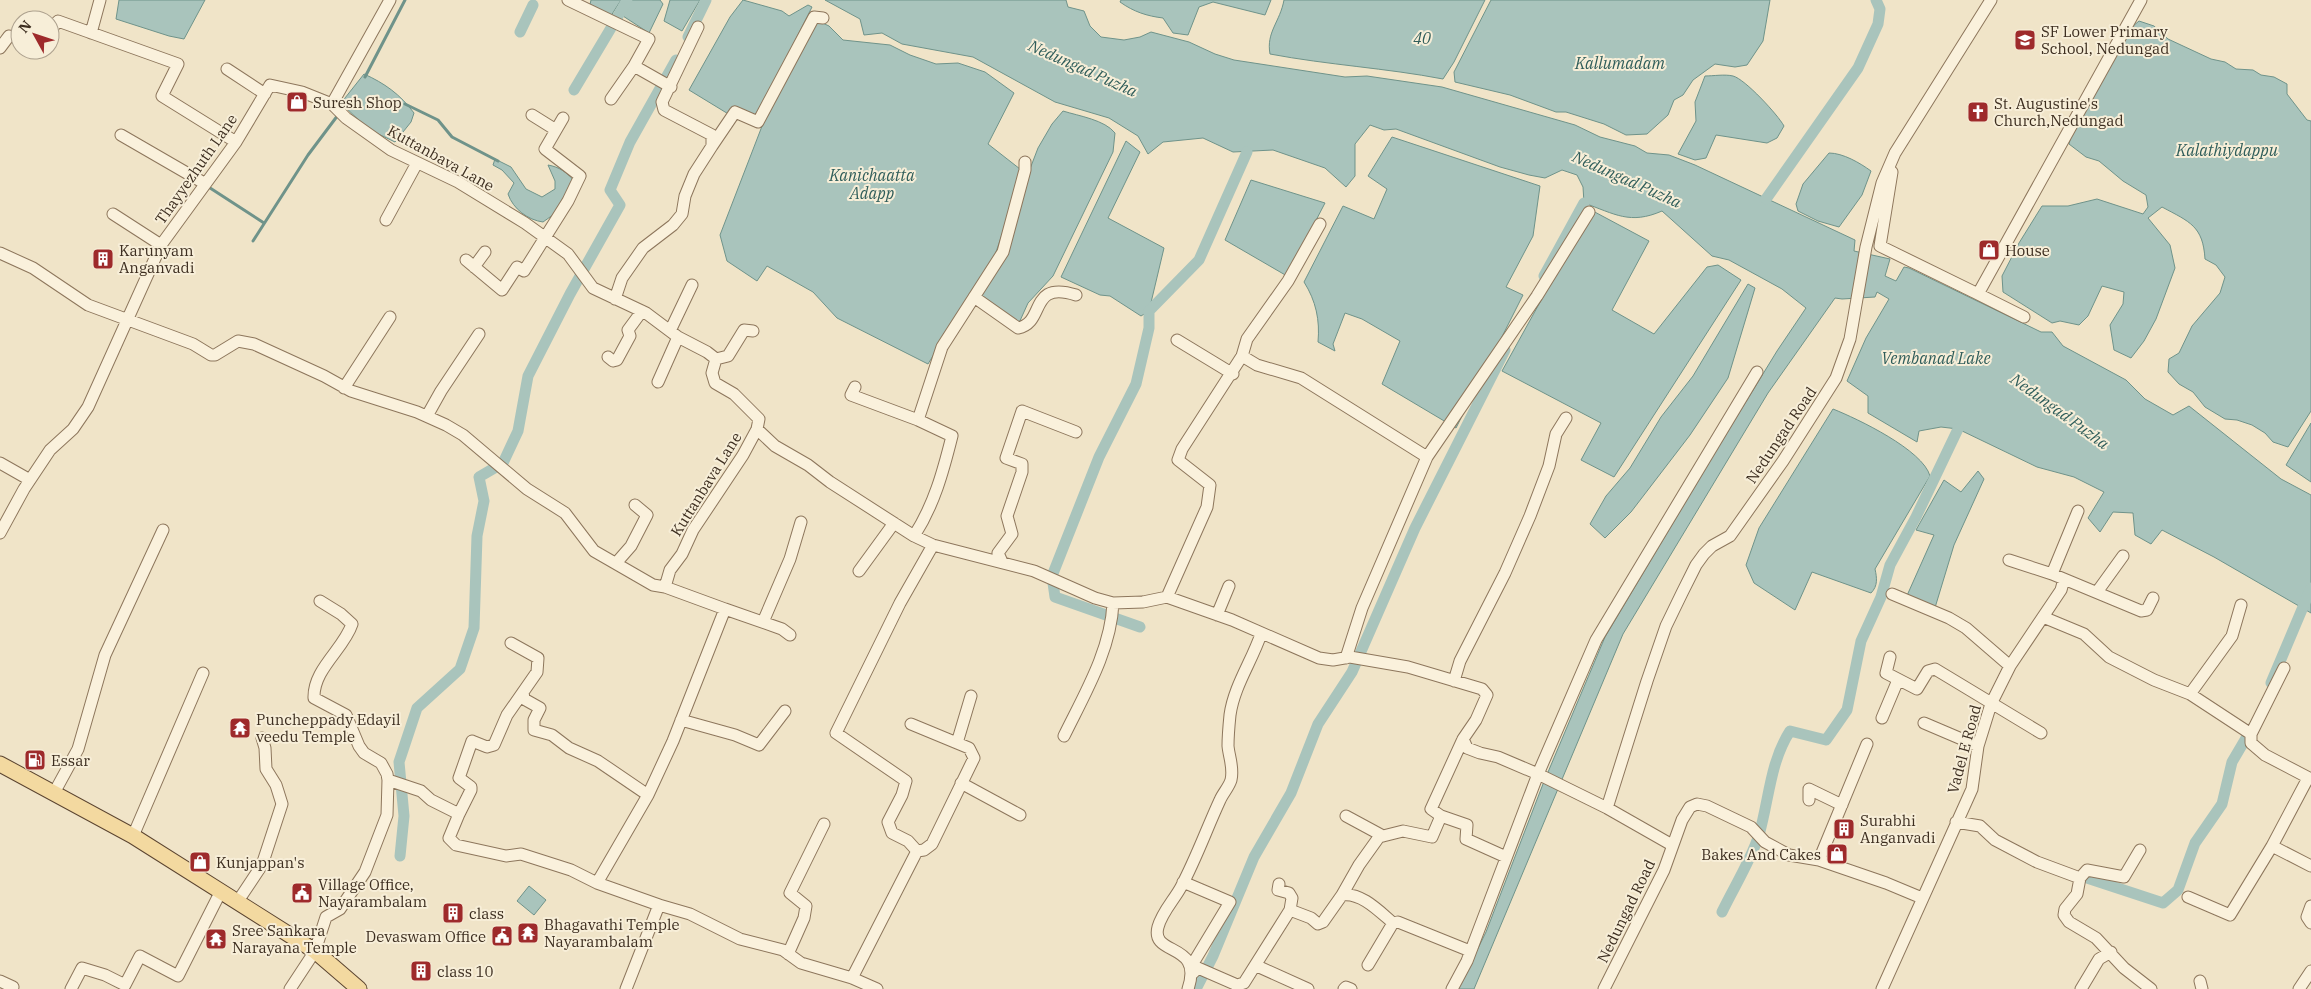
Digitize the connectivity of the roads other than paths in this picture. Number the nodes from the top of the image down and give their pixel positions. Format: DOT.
graph roads {
  1 [pos="100,0"];
  2 [pos="389,0"];
  3 [pos="568,0"];
  4 [pos="1991,0"];
  5 [pos="2141,0"];
  6 [pos="823,18"];
  7 [pos="60,22"];
  8 [pos="698,27"];
  9 [pos="91,33"];
  10 [pos="8,36"];
  11 [pos="0,48"];
  12 [pos="634,66"];
  13 [pos="227,69"];
  14 [pos="671,87"];
  15 [pos="265,94"];
  16 [pos="611,99"];
  17 [pos="339,111"];
  18 [pos="532,115"];
  19 [pos="563,118"];
  20 [pos="556,130"];
  21 [pos="120,135"];
  22 [pos="236,142"];
  23 [pos="712,146"];
  24 [pos="1895,153"];
  25 [pos="1025,162"];
  26 [pos="417,163"];
  27 [pos="203,185"];
  28 [pos="1589,212"];
  29 [pos="113,214"];
  30 [pos="386,220"];
  31 [pos="1320,224"];
  32 [pos="544,237"];
  33 [pos="161,245"];
  34 [pos="485,252"];
  35 [pos="0,253"];
  36 [pos="692,285"];
  37 [pos="1978,294"];
  38 [pos="1076,296"];
  39 [pos="974,298"];
  40 [pos="615,299"];
  41 [pos="642,311"];
  42 [pos="390,317"];
  43 [pos="2024,317"];
  44 [pos="127,318"];
  45 [pos="753,331"];
  46 [pos="479,334"];
  47 [pos="674,334"];
  48 [pos="1177,340"];
  49 [pos="1242,356"];
  50 [pos="608,357"];
  51 [pos="716,359"];
  52 [pos="1757,372"];
  53 [pos="1232,374"];
  54 [pos="658,382"];
  55 [pos="855,387"];
  56 [pos="344,388"];
  57 [pos="427,416"];
  58 [pos="1566,418"];
  59 [pos="918,420"];
  60 [pos="758,429"];
  61 [pos="1076,432"];
  62 [pos="1427,457"];
  63 [pos="0,463"];
  64 [pos="30,480"];
  65 [pos="635,505"];
  66 [pos="2078,511"];
  67 [pos="801,522"];
  68 [pos="894,523"];
  69 [pos="163,530"];
  70 [pos="0,533"];
  71 [pos="914,536"];
  72 [pos="933,545"];
  73 [pos="2123,556"];
  74 [pos="2009,560"];
  75 [pos="617,562"];
  76 [pos="1002,562"];
  77 [pos="859,571"];
  78 [pos="2052,574"];
  79 [pos="2064,579"];
  80 [pos="1229,586"];
  81 [pos="665,588"];
  82 [pos="2097,592"];
  83 [pos="1892,594"];
  84 [pos="1167,597"];
  85 [pos="2153,598"];
  86 [pos="320,601"];
  87 [pos="1113,603"];
  88 [pos="2241,605"];
  89 [pos="725,609"];
  90 [pos="1217,615"];
  91 [pos="2043,617"];
  92 [pos="763,622"];
  93 [pos="1262,634"];
  94 [pos="790,635"];
  95 [pos="511,642"];
  96 [pos="1348,657"];
  97 [pos="1890,657"];
  98 [pos="2010,666"];
  99 [pos="2284,668"];
  100 [pos="203,673"];
  101 [pos="1898,680"];
  102 [pos="1454,681"];
  103 [pos="523,692"];
  104 [pos="2190,694"];
  105 [pos="972,696"];
  106 [pos="1991,704"];
  107 [pos="785,712"];
  108 [pos="1882,718"];
  109 [pos="680,720"];
  110 [pos="1924,723"];
  111 [pos="911,724"];
  112 [pos="2041,733"];
  113 [pos="2249,733"];
  114 [pos="1064,736"];
  115 [pos="262,738"];
  116 [pos="1463,739"];
  117 [pos="957,742"];
  118 [pos="1867,744"];
  119 [pos="1978,746"];
  120 [pos="0,764"];
  121 [pos="1538,774"];
  122 [pos="2310,779"];
  123 [pos="391,782"];
  124 [pos="961,783"];
  125 [pos="54,793"];
  126 [pos="648,795"];
  127 [pos="1809,800"];
  128 [pos="1842,805"];
  129 [pos="1607,808"];
  130 [pos="459,814"];
  131 [pos="1020,815"];
  132 [pos="1346,816"];
  133 [pos="1441,816"];
  134 [pos="1956,822"];
  135 [pos="824,824"];
  136 [pos="133,836"];
  137 [pos="1383,836"];
  138 [pos="1672,845"];
  139 [pos="2272,846"];
  140 [pos="2140,850"];
  141 [pos="916,851"];
  142 [pos="1506,857"];
  143 [pos="1819,860"];
  144 [pos="2311,866"];
  145 [pos="2080,878"];
  146 [pos="597,882"];
  147 [pos="1183,882"];
  148 [pos="1279,884"];
  149 [pos="221,891"];
  150 [pos="1342,895"];
  151 [pos="2188,897"];
  152 [pos="1922,898"];
  153 [pos="238,901"];
  154 [pos="659,906"];
  155 [pos="2311,906"];
  156 [pos="1290,910"];
  157 [pos="1393,922"];
  158 [pos="2311,924"];
  159 [pos="315,951"];
  160 [pos="1470,951"];
  161 [pos="2111,952"];
  162 [pos="788,954"];
  163 [pos="1368,965"];
  164 [pos="1257,966"];
  165 [pos="1199,970"];
  166 [pos="2311,970"];
  167 [pos="852,978"];
  168 [pos="0,981"];
  169 [pos="13,988"];
  170 [pos="71,989"];
  171 [pos="290,989"];
  172 [pos="359,989"];
  173 [pos="626,989"];
  174 [pos="877,989"];
  175 [pos="1188,989"];
  176 [pos="1308,989"];
  177 [pos="1344,989"];
  178 [pos="1351,989"];
  179 [pos="1452,989"];
  180 [pos="1604,989"];
  181 [pos="1882,989"];
  182 [pos="2081,989"];
  183 [pos="2151,989"];
  184 [pos="2299,989"];
  1 -- 9 [label="street"];
  2 -- 17 [label="street"];
  3 -- 12 [label="street"];
  4 -- 24 [label="street, Nedungad Road"];
  5 -- 37 [label="street"];
  6 -- 23 [label="street"];
  7 -- 9 [label="street"];
  8 -- 14 [label="street"];
  9 -- 22 [label="street"];
  10 -- 11 [label="street"];
  12 -- 14 [label="street"];
  12 -- 16 [label="street"];
  13 -- 15 [label="street"];
  14 -- 23 [label="street"];
  15 -- 17 [label="street"];
  15 -- 22 [label="street, Thayyezhuth Lane"];
  17 -- 26 [label="street, Kuttanbava Lane"];
  18 -- 20 [label="street"];
  19 -- 20 [label="street"];
  20 -- 32 [label="street"];
  21 -- 27 [label="street"];
  22 -- 27 [label="street, Thayyezhuth Lane"];
  23 -- 40 [label="street"];
  24 -- 37 [label="street"];
  24 -- 129 [label="street, Nedungad Road"];
  25 -- 39 [label="street"];
  26 -- 30 [label="street"];
  26 -- 32 [label="street, Kuttanbava Lane"];
  27 -- 33 [label="street, Thayyezhuth Lane"];
  28 -- 62 [label="street"];
  29 -- 33 [label="street"];
  31 -- 49 [label="street"];
  32 -- 34 [label="street"];
  32 -- 40 [label="street, Kuttanbava Lane"];
  33 -- 44 [label="street, Thayyezhuth Lane"];
  35 -- 44 [label="street"];
  36 -- 47 [label="street"];
  37 -- 43 [label="street"];
  38 -- 39 [label="street"];
  39 -- 59 [label="street"];
  40 -- 41 [label="street, Kuttanbava Lane"];
  41 -- 47 [label="street, Kuttanbava Lane"];
  41 -- 50 [label="street"];
  42 -- 56 [label="street"];
  44 -- 56 [label="street"];
  44 -- 64 [label="street, Thayyezhuth Lane"];
  45 -- 51 [label="street"];
  46 -- 57 [label="street"];
  47 -- 51 [label="street, Kuttanbava Lane"];
  47 -- 54 [label="street"];
  48 -- 53 [label="street"];
  49 -- 53 [label="street"];
  49 -- 62 [label="street"];
  51 -- 60 [label="street, Kuttanbava Lane"];
  52 -- 121 [label="street"];
  53 -- 84 [label="street"];
  55 -- 59 [label="street"];
  56 -- 57 [label="street"];
  57 -- 75 [label="street"];
  58 -- 102 [label="street"];
  59 -- 71 [label="street"];
  60 -- 68 [label="street"];
  60 -- 81 [label="street, Kuttanbava Lane"];
  61 -- 76 [label="street"];
  62 -- 96 [label="street"];
  63 -- 64 [label="street"];
  64 -- 70 [label="street, Thayyezhuth Lane"];
  65 -- 75 [label="street"];
  66 -- 78 [label="street"];
  67 -- 92 [label="street"];
  68 -- 71 [label="street"];
  68 -- 77 [label="street"];
  69 -- 125 [label="street"];
  71 -- 72 [label="street"];
  72 -- 76 [label="street"];
  72 -- 141 [label="street"];
  73 -- 82 [label="street"];
  74 -- 78 [label="street"];
  75 -- 81 [label="street"];
  76 -- 87 [label="street"];
  78 -- 79 [label="street"];
  79 -- 82 [label="street"];
  79 -- 91 [label="street, Vadel E Road"];
  80 -- 90 [label="street"];
  81 -- 89 [label="street"];
  82 -- 85 [label="street"];
  83 -- 98 [label="street"];
  84 -- 87 [label="street"];
  84 -- 90 [label="street"];
  86 -- 123 [label="street"];
  87 -- 114 [label="street"];
  88 -- 104 [label="street"];
  89 -- 92 [label="street"];
  89 -- 109 [label="street"];
  90 -- 93 [label="street"];
  91 -- 98 [label="street, Vadel E Road"];
  91 -- 104 [label="street"];
  92 -- 94 [label="street"];
  93 -- 96 [label="street"];
  93 -- 147 [label="street"];
  95 -- 103 [label="street"];
  96 -- 102 [label="street"];
  97 -- 101 [label="street"];
  98 -- 106 [label="street, Vadel E Road"];
  99 -- 113 [label="street"];
  100 -- 136 [label="street"];
  101 -- 106 [label="street"];
  101 -- 108 [label="street"];
  102 -- 116 [label="street"];
  103 -- 126 [label="street"];
  103 -- 130 [label="street"];
  104 -- 113 [label="street"];
  105 -- 117 [label="street"];
  106 -- 112 [label="street"];
  106 -- 119 [label="street, Vadel E Road"];
  107 -- 109 [label="street"];
  109 -- 126 [label="street"];
  110 -- 119 [label="street"];
  111 -- 117 [label="street"];
  113 -- 122 [label="street"];
  115 -- 153 [label="street"];
  116 -- 121 [label="street"];
  116 -- 133 [label="street"];
  117 -- 124 [label="street"];
  118 -- 128 [label="street"];
  119 -- 134 [label="street, Vadel E Road"];
  120 -- 125 [label="main road"];
  121 -- 129 [label="street"];
  121 -- 142 [label="street"];
  122 -- 139 [label="street"];
  123 -- 130 [label="street"];
  123 -- 159 [label="street"];
  124 -- 131 [label="street"];
  124 -- 141 [label="street"];
  125 -- 136 [label="main road"];
  126 -- 146 [label="street"];
  127 -- 128 [label="street"];
  128 -- 143 [label="street"];
  129 -- 138 [label="street"];
  130 -- 146 [label="street"];
  132 -- 137 [label="street"];
  133 -- 137 [label="street"];
  133 -- 142 [label="street"];
  134 -- 145 [label="street"];
  134 -- 152 [label="street, Vadel E Road"];
  135 -- 162 [label="street"];
  136 -- 149 [label="main road"];
  137 -- 150 [label="street"];
  138 -- 143 [label="street, Nedungad Road"];
  138 -- 180 [label="street, Nedungad Road"];
  139 -- 144 [label="street"];
  139 -- 151 [label="street"];
  140 -- 145 [label="street"];
  141 -- 167 [label="street"];
  142 -- 160 [label="street"];
  143 -- 152 [label="street, Nedungad Road"];
  145 -- 161 [label="street"];
  146 -- 154 [label="street"];
  147 -- 165 [label="street"];
  147 -- 165 [label="street"];
  148 -- 156 [label="street"];
  149 -- 153 [label="main road"];
  149 -- 170 [label="street"];
  150 -- 156 [label="street"];
  150 -- 157 [label="street"];
  152 -- 181 [label="street, Vadel E Road"];
  153 -- 159 [label="main road"];
  154 -- 162 [label="street"];
  154 -- 173 [label="street"];
  155 -- 158 [label="street"];
  156 -- 164 [label="street"];
  157 -- 160 [label="street"];
  157 -- 163 [label="street"];
  159 -- 171 [label="street"];
  159 -- 172 [label="main road"];
  160 -- 179 [label="street"];
  161 -- 182 [label="street"];
  161 -- 183 [label="street"];
  162 -- 167 [label="street"];
  164 -- 165 [label="street"];
  164 -- 176 [label="street"];
  165 -- 175 [label="street"];
  166 -- 184 [label="street"];
  167 -- 174 [label="street"];
  168 -- 169 [label="street"];
  177 -- 178 [label="street"];
}
